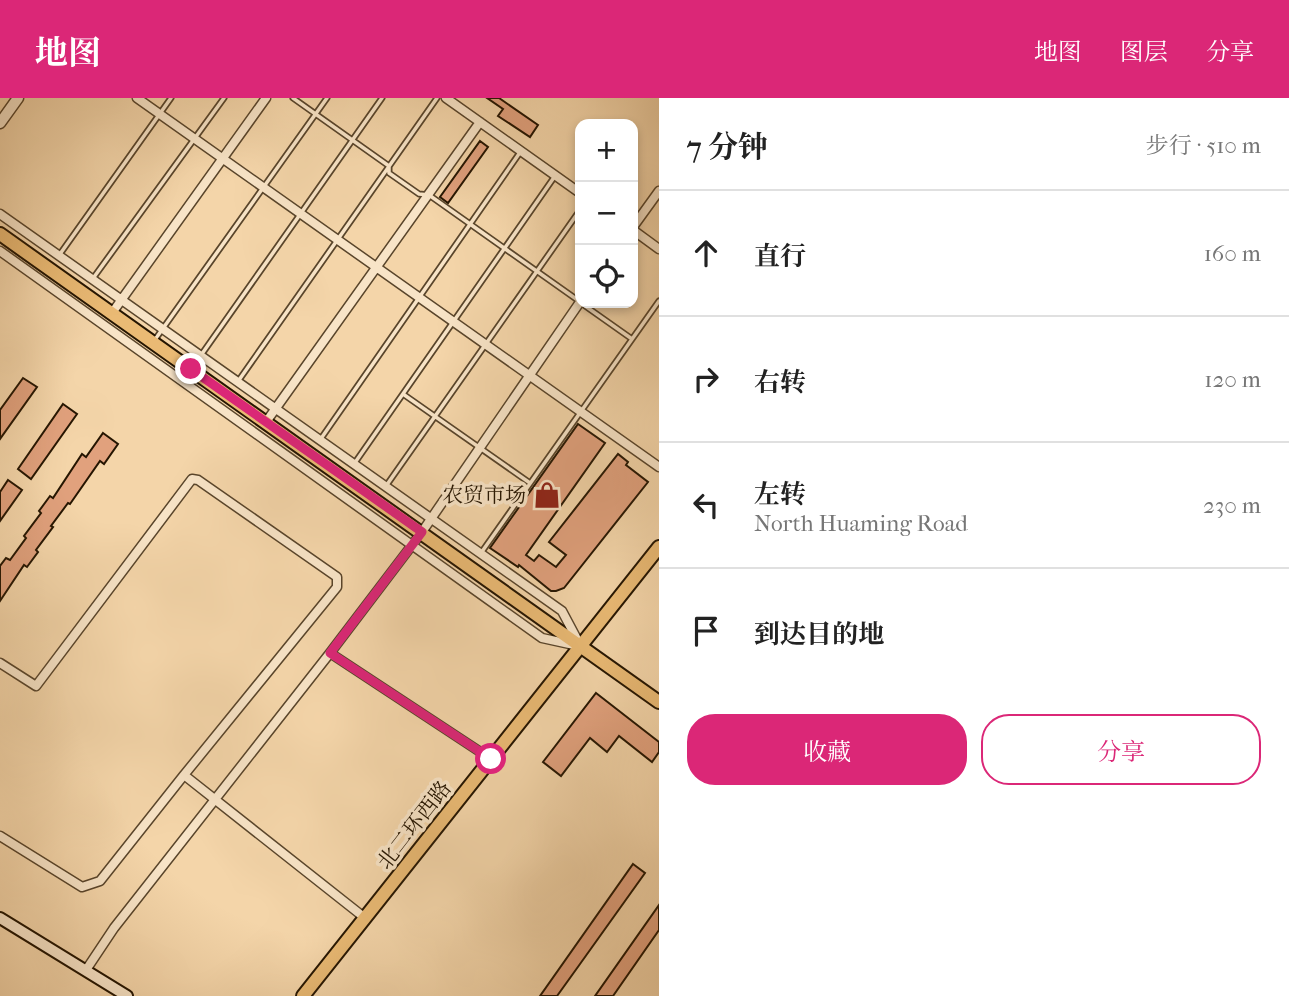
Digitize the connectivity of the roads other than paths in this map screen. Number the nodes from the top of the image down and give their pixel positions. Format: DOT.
graph roads {
  1 [pos="18,98"];
  2 [pos="137,98"];
  3 [pos="171,98"];
  4 [pos="224,98"];
  5 [pos="267,98"];
  6 [pos="293,98"];
  7 [pos="327,98"];
  8 [pos="382,98"];
  9 [pos="437,98"];
  10 [pos="446,98"];
  11 [pos="160,114"];
  12 [pos="315,114"];
  13 [pos="480,122"];
  14 [pos="0,123"];
  15 [pos="194,138"];
  16 [pos="352,140"];
  17 [pos="522,151"];
  18 [pos="223,159"];
  19 [pos="389,166"];
  20 [pos="556,175"];
  21 [pos="263,187"];
  22 [pos="575,189"];
  23 [pos="659,191"];
  24 [pos="429,195"];
  25 [pos="300,213"];
  26 [pos="0,214"];
  27 [pos="575,217"];
  28 [pos="638,221"];
  29 [pos="470,224"];
  30 [pos="638,232"];
  31 [pos="0,234"];
  32 [pos="337,239"];
  33 [pos="504,248"];
  34 [pos="659,249"];
  35 [pos="0,251"];
  36 [pos="59,255"];
  37 [pos="377,267"];
  38 [pos="537,272"];
  39 [pos="93,279"];
  40 [pos="419,297"];
  41 [pos="121,299"];
  42 [pos="575,299"];
  43 [pos="659,301"];
  44 [pos="576,308"];
  45 [pos="588,308"];
  46 [pos="112,313"];
  47 [pos="454,321"];
  48 [pos="163,329"];
  49 [pos="632,339"];
  50 [pos="153,343"];
  51 [pos="486,344"];
  52 [pos="201,355"];
  53 [pos="191,369"];
  54 [pos="530,375"];
  55 [pos="238,381"];
  56 [pos="402,394"];
  57 [pos="276,408"];
  58 [pos="581,411"];
  59 [pos="435,417"];
  60 [pos="266,422"];
  61 [pos="320,440"];
  62 [pos="480,448"];
  63 [pos="354,464"];
  64 [pos="659,467"];
  65 [pos="530,483"];
  66 [pos="386,486"];
  67 [pos="431,518"];
  68 [pos="422,532"];
  69 [pos="412,545"];
  70 [pos="659,547"];
  71 [pos="481,553"];
  72 [pos="581,646"];
  73 [pos="330,653"];
  74 [pos="0,663"];
  75 [pos="659,702"];
  76 [pos="491,759"];
  77 [pos="184,775"];
  78 [pos="215,799"];
  79 [pos="0,836"];
  80 [pos="0,918"];
  81 [pos="365,918"];
  82 [pos="86,970"];
  83 [pos="127,996"];
  84 [pos="303,996"];
  1 -- 14 [label="street"];
  2 -- 11 [label="street"];
  3 -- 11 [label="lane"];
  4 -- 15 [label="lane"];
  5 -- 18 [label="street"];
  6 -- 12 [label="lane"];
  7 -- 12 [label="lane"];
  8 -- 16 [label="lane"];
  9 -- 19 [label="lane"];
  10 -- 13 [label="street"];
  11 -- 15 [label="street"];
  11 -- 36 [label="lane"];
  12 -- 16 [label="lane"];
  12 -- 21 [label="lane"];
  13 -- 17 [label="street"];
  13 -- 24 [label="street"];
  15 -- 18 [label="street"];
  15 -- 39 [label="lane"];
  16 -- 19 [label="lane"];
  16 -- 25 [label="lane"];
  17 -- 20 [label="street"];
  17 -- 29 [label="lane"];
  18 -- 21 [label="street"];
  18 -- 41 [label="street"];
  19 -- 24 [label="lane"];
  19 -- 32 [label="lane"];
  20 -- 22 [label="street"];
  20 -- 33 [label="lane"];
  21 -- 25 [label="street"];
  21 -- 48 [label="lane"];
  23 -- 28 [label="street"];
  24 -- 29 [label="lane"];
  24 -- 37 [label="street"];
  25 -- 32 [label="street"];
  25 -- 52 [label="lane"];
  26 -- 36 [label="street"];
  27 -- 38 [label="lane"];
  29 -- 33 [label="lane"];
  29 -- 40 [label="lane"];
  30 -- 34 [label="street"];
  31 -- 46 [label="main road"];
  32 -- 37 [label="street"];
  32 -- 55 [label="lane"];
  33 -- 38 [label="lane"];
  33 -- 47 [label="lane"];
  35 -- 69 [label="street"];
  36 -- 39 [label="street"];
  37 -- 40 [label="street"];
  37 -- 57 [label="street"];
  38 -- 42 [label="lane"];
  38 -- 51 [label="lane"];
  39 -- 41 [label="street"];
  40 -- 47 [label="street"];
  40 -- 61 [label="lane"];
  41 -- 46 [label="street"];
  41 -- 48 [label="street"];
  43 -- 49 [label="lane"];
  44 -- 54 [label="street"];
  45 -- 49 [label="lane"];
  46 -- 50 [label="main road"];
  47 -- 51 [label="street"];
  47 -- 56 [label="lane"];
  48 -- 50 [label="lane"];
  48 -- 52 [label="street"];
  49 -- 58 [label="lane"];
  50 -- 53 [label="main road"];
  51 -- 54 [label="street"];
  51 -- 59 [label="lane"];
  52 -- 53 [label="lane"];
  52 -- 55 [label="street"];
  53 -- 60 [label="main road"];
  54 -- 58 [label="street"];
  54 -- 62 [label="street"];
  55 -- 57 [label="street"];
  56 -- 59 [label="lane"];
  56 -- 63 [label="lane"];
  57 -- 60 [label="street"];
  57 -- 61 [label="street"];
  58 -- 64 [label="street"];
  58 -- 65 [label="lane"];
  59 -- 62 [label="lane"];
  59 -- 66 [label="lane"];
  60 -- 68 [label="main road"];
  61 -- 63 [label="street"];
  62 -- 65 [label="lane"];
  62 -- 67 [label="street"];
  63 -- 66 [label="street"];
  65 -- 71 [label="lane"];
  66 -- 67 [label="street"];
  67 -- 68 [label="street"];
  67 -- 71 [label="street"];
  68 -- 69 [label="street"];
  68 -- 72 [label="main road"];
  69 -- 72 [label="street"];
  69 -- 73 [label="street"];
  70 -- 72 [label="main road, 北二环西路"];
  71 -- 72 [label="street"];
  72 -- 75 [label="main road"];
  72 -- 76 [label="main road, 北二环西路"];
  73 -- 76 [label="street"];
  73 -- 78 [label="street"];
  74 -- 77 [label="street"];
  76 -- 81 [label="main road, 北二环西路"];
  77 -- 78 [label="street"];
  77 -- 79 [label="street"];
  78 -- 81 [label="street"];
  78 -- 82 [label="street"];
  80 -- 82 [label="main road"];
  81 -- 84 [label="main road, 北二环西路"];
  82 -- 83 [label="main road"];
}
